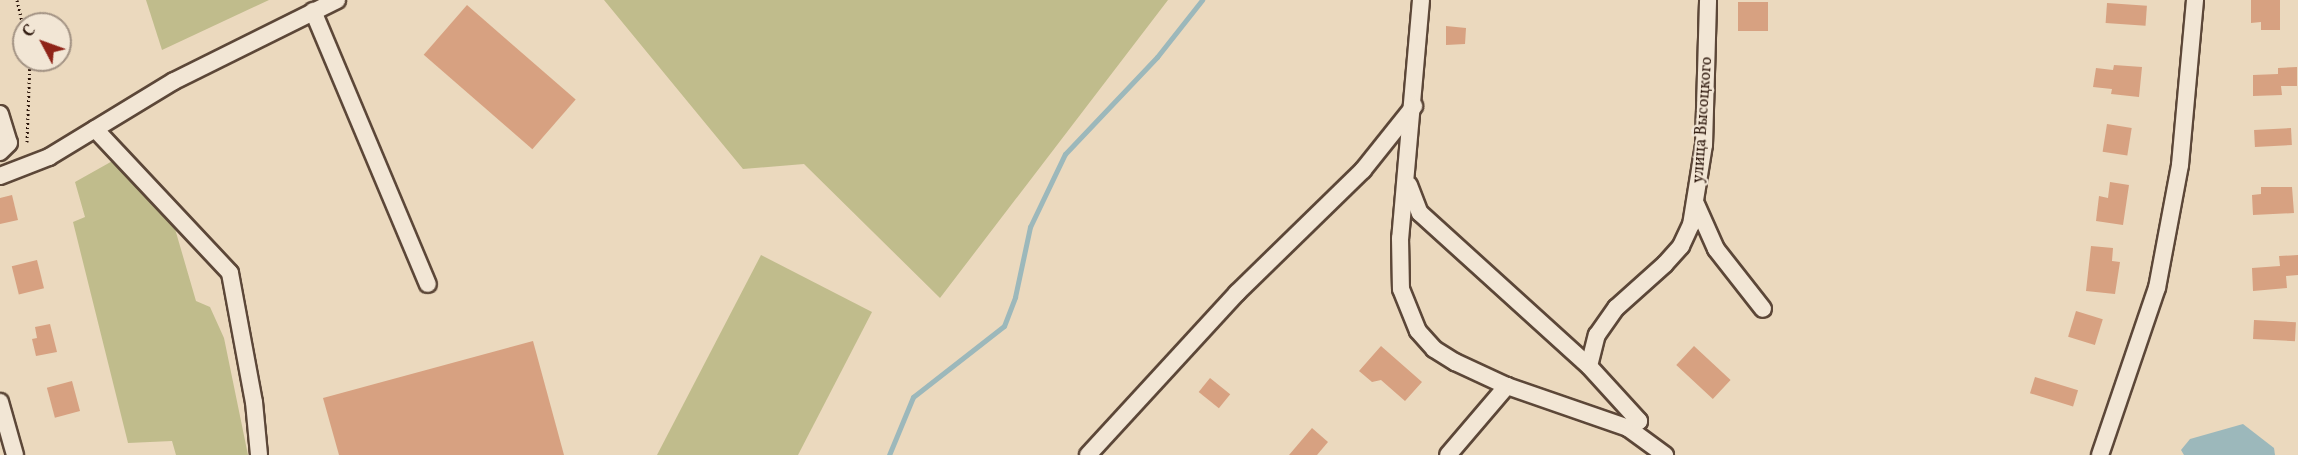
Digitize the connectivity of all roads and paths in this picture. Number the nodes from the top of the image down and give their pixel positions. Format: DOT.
graph roads {
  1 [pos="337,0"];
  2 [pos="1421,0"];
  3 [pos="1708,0"];
  4 [pos="2195,0"];
  5 [pos="313,11"];
  6 [pos="29,72"];
  7 [pos="1414,106"];
  8 [pos="0,114"];
  9 [pos="95,129"];
  10 [pos="0,152"];
  11 [pos="25,168"];
  12 [pos="0,176"];
  13 [pos="1407,178"];
  14 [pos="1696,204"];
  15 [pos="428,284"];
  16 [pos="1763,309"];
  17 [pos="1589,366"];
  18 [pos="1507,386"];
  19 [pos="0,402"];
  20 [pos="1628,428"];
  21 [pos="15,455"];
  22 [pos="259,455"];
  23 [pos="1088,455"];
  24 [pos="1448,455"];
  25 [pos="1665,455"];
  26 [pos="2100,455"];
  1 -- 5 [label="street"];
  2 -- 7 [label="street"];
  3 -- 14 [label="street, улица Высоцкого"];
  4 -- 26 [label="street"];
  5 -- 9 [label="street"];
  5 -- 15 [label="street"];
  6 -- 11 [label="path"];
  7 -- 13 [label="street"];
  7 -- 23 [label="street"];
  8 -- 10 [label="street"];
  9 -- 11 [label="street"];
  9 -- 22 [label="street"];
  11 -- 12 [label="street"];
  13 -- 17 [label="street"];
  13 -- 18 [label="street"];
  14 -- 16 [label="street"];
  14 -- 17 [label="street, улица Высоцкого"];
  17 -- 20 [label="street"];
  18 -- 20 [label="street"];
  18 -- 24 [label="street"];
  19 -- 21 [label="street"];
  20 -- 25 [label="street"];
}
